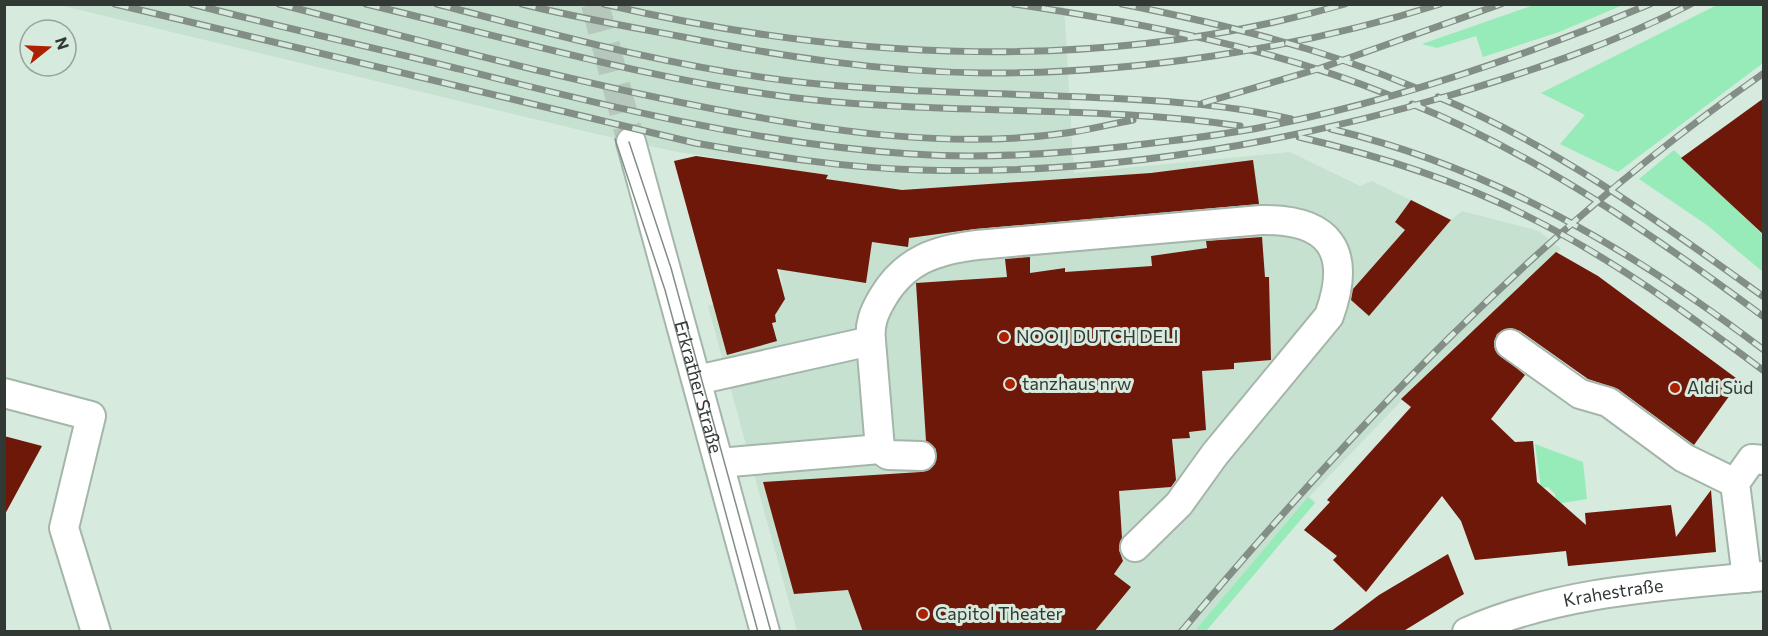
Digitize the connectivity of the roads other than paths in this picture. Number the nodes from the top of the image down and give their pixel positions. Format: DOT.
graph roads {
  1 [pos="631,142"];
  2 [pos="871,341"];
  3 [pos="1510,344"];
  4 [pos="696,380"];
  5 [pos="4,393"];
  6 [pos="879,449"];
  7 [pos="921,456"];
  8 [pos="1764,460"];
  9 [pos="719,463"];
  10 [pos="1735,483"];
  11 [pos="1135,547"];
  12 [pos="1744,578"];
  13 [pos="96,632"];
  14 [pos="765,632"];
  15 [pos="1467,632"];
  1 -- 4 [label="street, Erkrather Straße"];
  2 -- 4 [label="street"];
  2 -- 6 [label="street"];
  2 -- 11 [label="street"];
  3 -- 10 [label="street"];
  4 -- 9 [label="street, Erkrather Straße"];
  5 -- 13 [label="street"];
  6 -- 7 [label="street"];
  6 -- 9 [label="street"];
  8 -- 10 [label="street"];
  9 -- 14 [label="street, Erkrather Straße"];
  10 -- 12 [label="street"];
  12 -- 15 [label="street, Krahestraße"];
}
